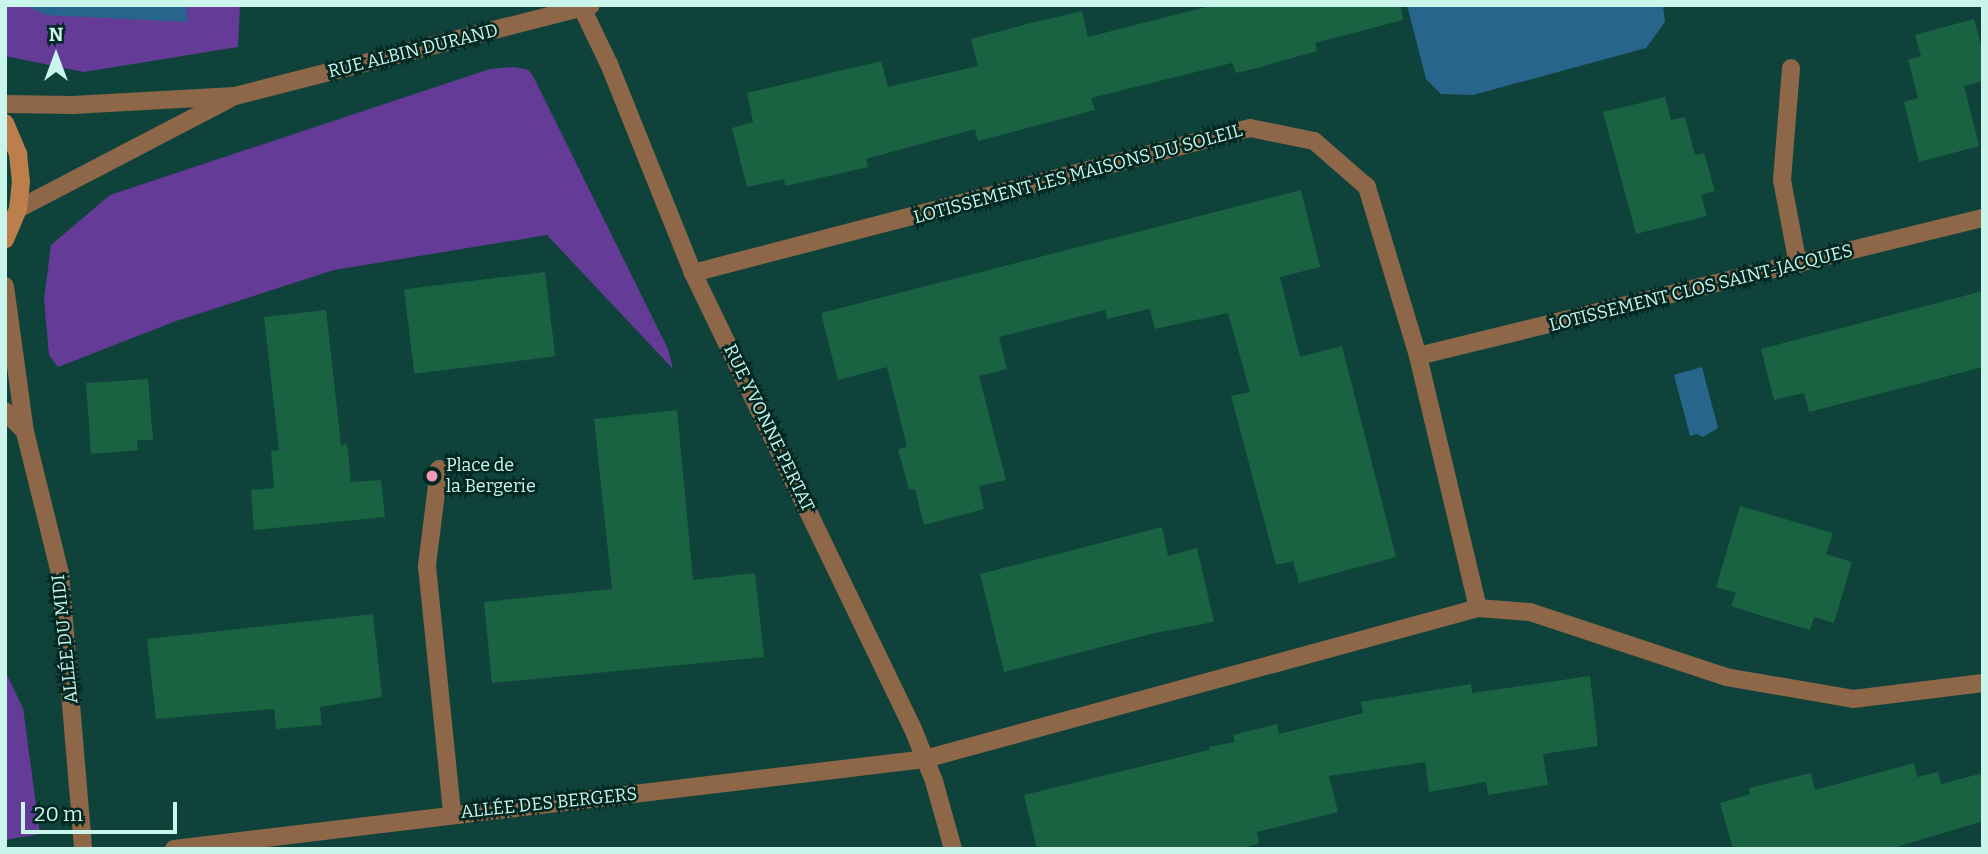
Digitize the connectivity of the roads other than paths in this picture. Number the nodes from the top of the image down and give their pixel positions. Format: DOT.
graph roads {
  1 [pos="587,7"];
  2 [pos="1791,68"];
  3 [pos="235,96"];
  4 [pos="5,104"];
  5 [pos="5,123"];
  6 [pos="18,209"];
  7 [pos="1983,218"];
  8 [pos="5,239"];
  9 [pos="1798,265"];
  10 [pos="694,273"];
  11 [pos="5,286"];
  12 [pos="1418,356"];
  13 [pos="5,411"];
  14 [pos="25,432"];
  15 [pos="439,469"];
  16 [pos="1478,608"];
  17 [pos="1983,683"];
  18 [pos="925,759"];
  19 [pos="452,813"];
  20 [pos="83,849"];
  21 [pos="174,849"];
  22 [pos="953,849"];
  1 -- 3 [label="street, RUE ALBIN DURAND"];
  1 -- 10 [label="street, RUE YVONNE PERTAT"];
  2 -- 9 [label="street"];
  3 -- 4 [label="street, RUE ALBIN DURAND"];
  3 -- 6 [label="street, RUE ALBIN DURAND"];
  5 -- 6 [label="main road"];
  6 -- 8 [label="main road"];
  7 -- 9 [label="street, LOTISSEMENT CLOS SAINT-JACQUES"];
  9 -- 12 [label="street, LOTISSEMENT CLOS SAINT-JACQUES"];
  10 -- 12 [label="street, LOTISSEMENT LES MAISONS DU SOLEIL"];
  10 -- 18 [label="street, RUE YVONNE PERTAT"];
  11 -- 14 [label="street, ALLÉE DU MIDI"];
  12 -- 16 [label="street, LOTISSEMENT LES MAISONS DU SOLEIL"];
  13 -- 14 [label="street, ALLÉE DU MIDI"];
  14 -- 20 [label="street, ALLÉE DU MIDI"];
  15 -- 19 [label="street"];
  16 -- 17 [label="street"];
  16 -- 18 [label="street"];
  18 -- 19 [label="street, ALLÉE DES BERGERS"];
  18 -- 22 [label="street, RUE YVONNE PERTAT"];
  19 -- 21 [label="street, ALLÉE DES BERGERS"];
}
